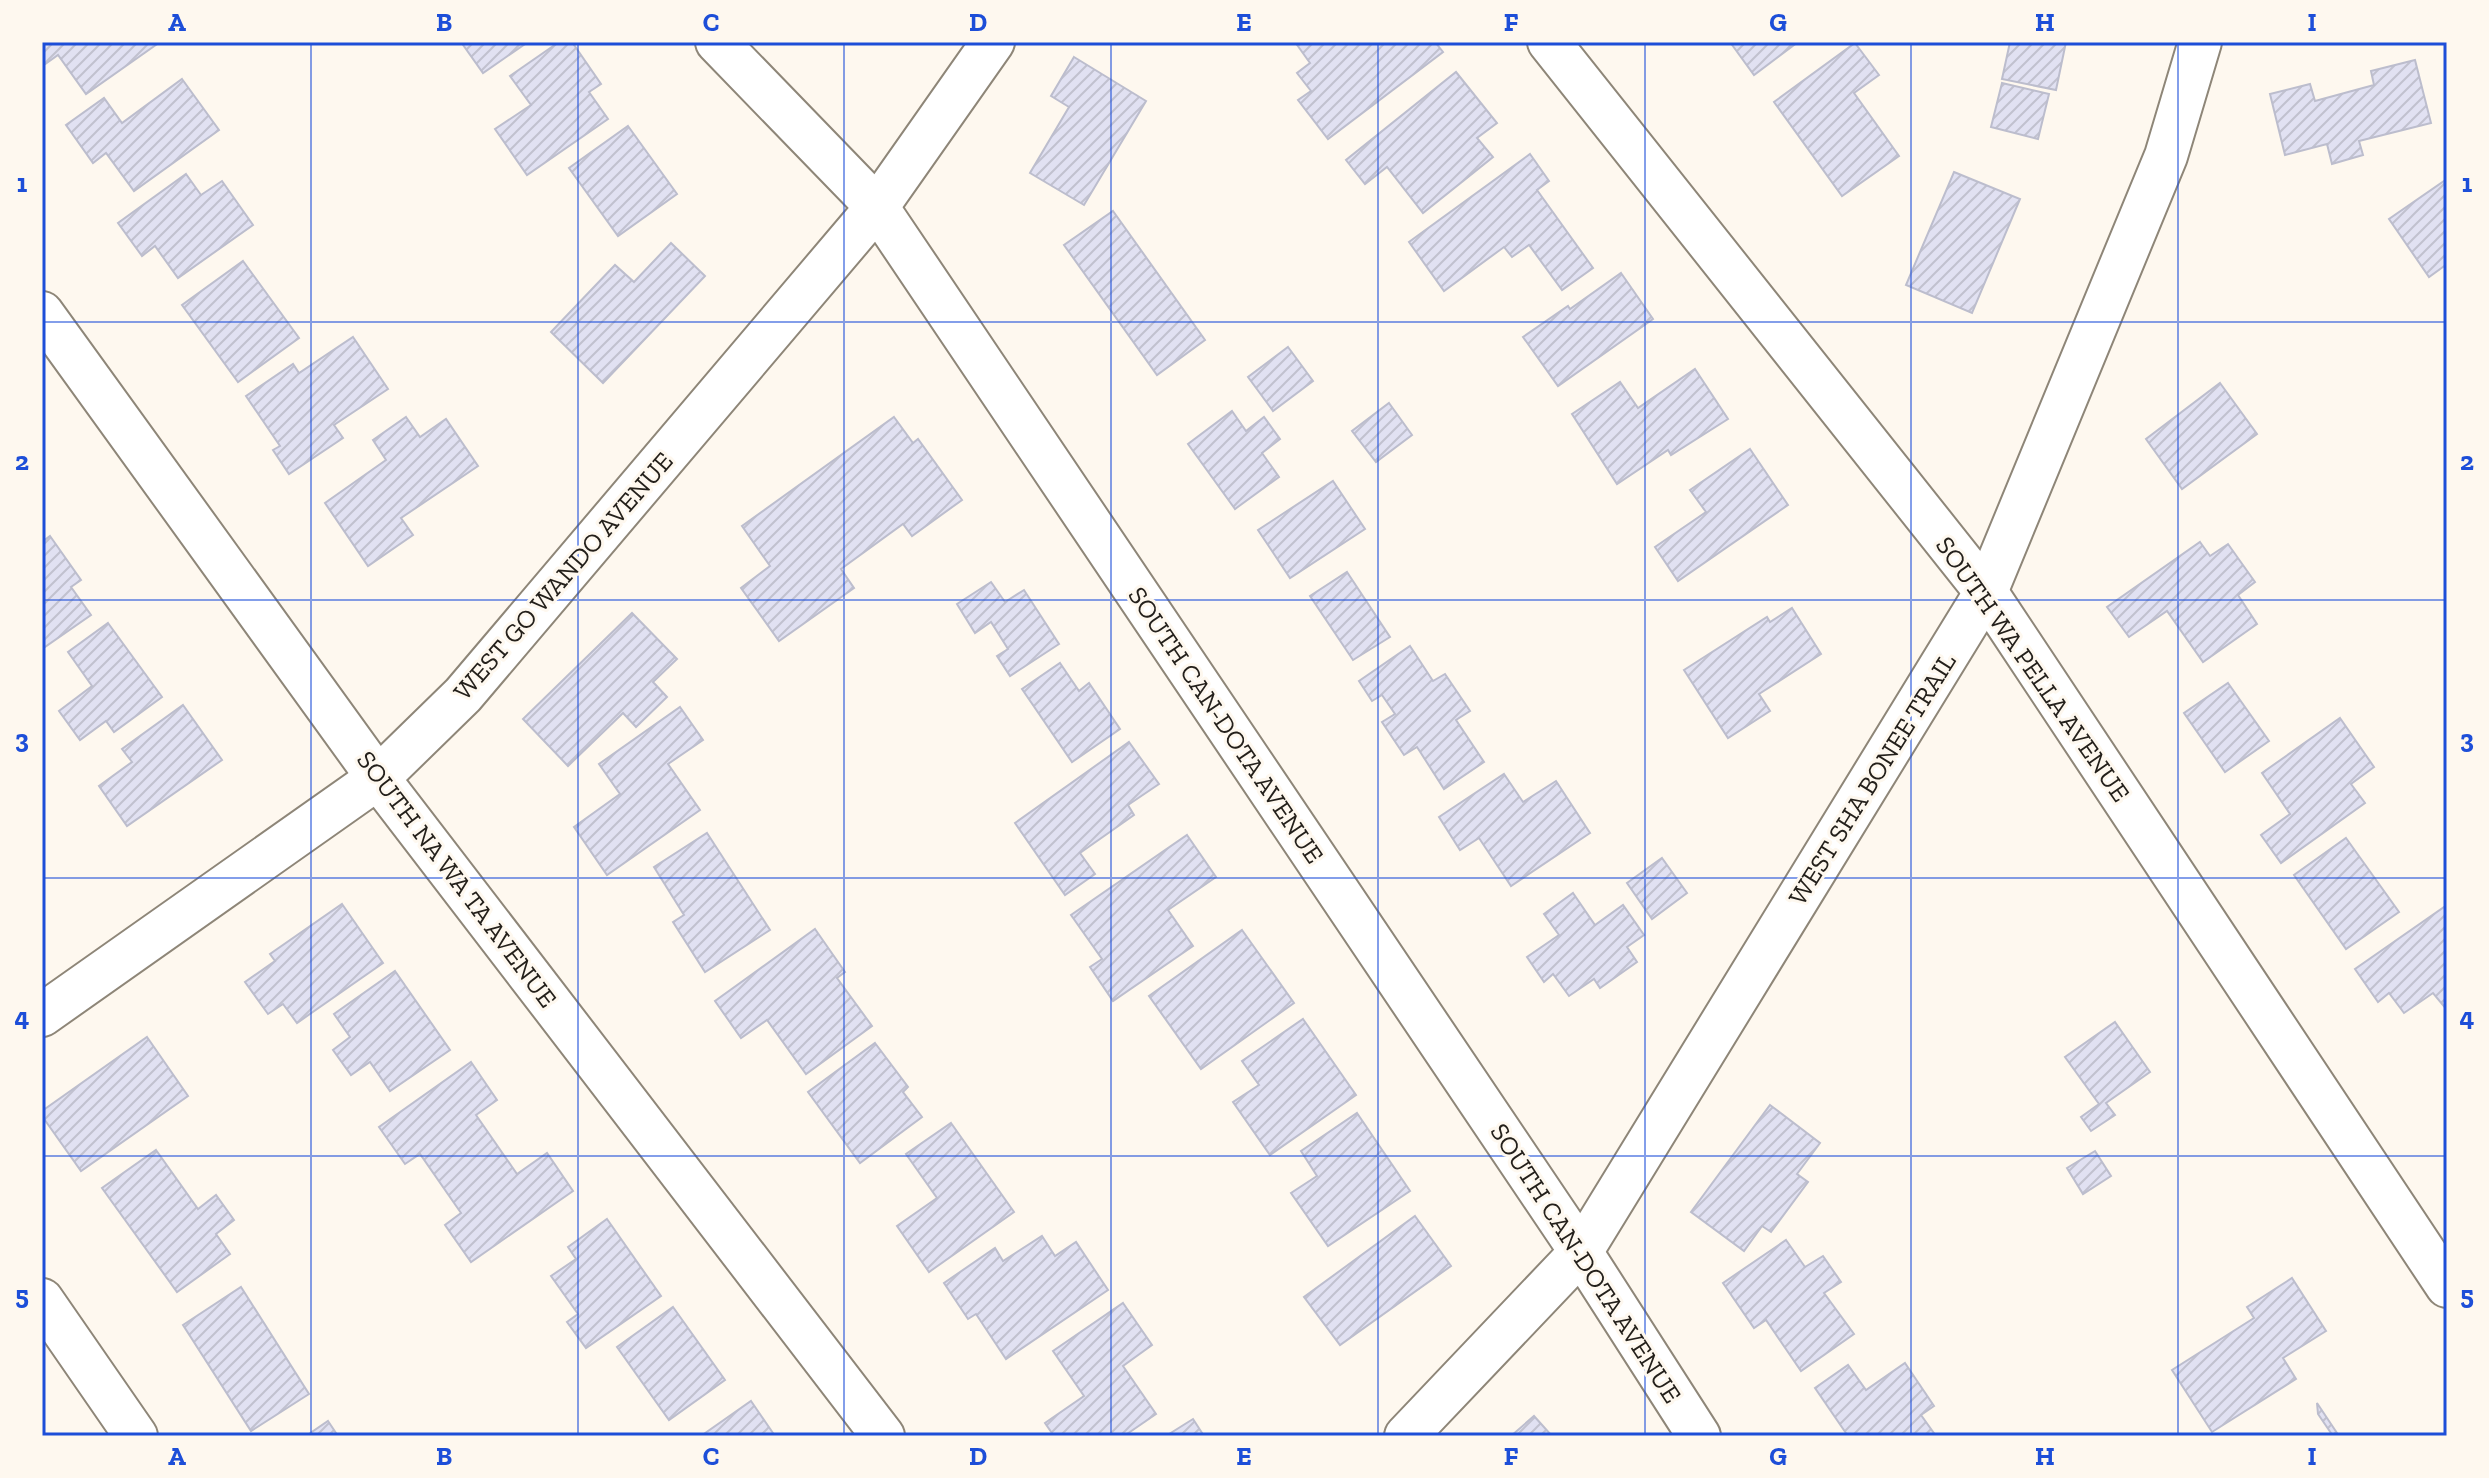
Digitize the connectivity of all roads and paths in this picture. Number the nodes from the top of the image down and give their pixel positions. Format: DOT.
graph roads {
  1 [pos="717,42"];
  2 [pos="993,42"];
  3 [pos="1549,42"];
  4 [pos="2200,42"];
  5 [pos="877,207"];
  6 [pos="42,313"];
  7 [pos="1986,592"];
  8 [pos="378,778"];
  9 [pos="42,1015"];
  10 [pos="1581,1252"];
  11 [pos="2447,1286"];
  12 [pos="42,1300"];
  13 [pos="136,1436"];
  14 [pos="883,1436"];
  15 [pos="1406,1436"];
  16 [pos="1699,1436"];
  1 -- 5 [label="street, SOUTH CAN-DOTA AVENUE"];
  2 -- 5 [label="street, WEST GO WANDO AVENUE"];
  3 -- 7 [label="street, SOUTH WA PELLA AVENUE"];
  4 -- 7 [label="street, WEST SHA BONEE TRAIL"];
  5 -- 8 [label="street, WEST GO WANDO AVENUE"];
  5 -- 10 [label="street, SOUTH CAN-DOTA AVENUE"];
  6 -- 8 [label="street, SOUTH NA WA TA AVENUE"];
  7 -- 10 [label="street, WEST SHA BONEE TRAIL"];
  7 -- 11 [label="street, SOUTH WA PELLA AVENUE"];
  8 -- 9 [label="street, WEST GO WANDO AVENUE"];
  8 -- 14 [label="street, SOUTH NA WA TA AVENUE"];
  10 -- 15 [label="street, WEST SHA BONEE TRAIL"];
  10 -- 16 [label="street, SOUTH CAN-DOTA AVENUE"];
  12 -- 13 [label="street"];
}
